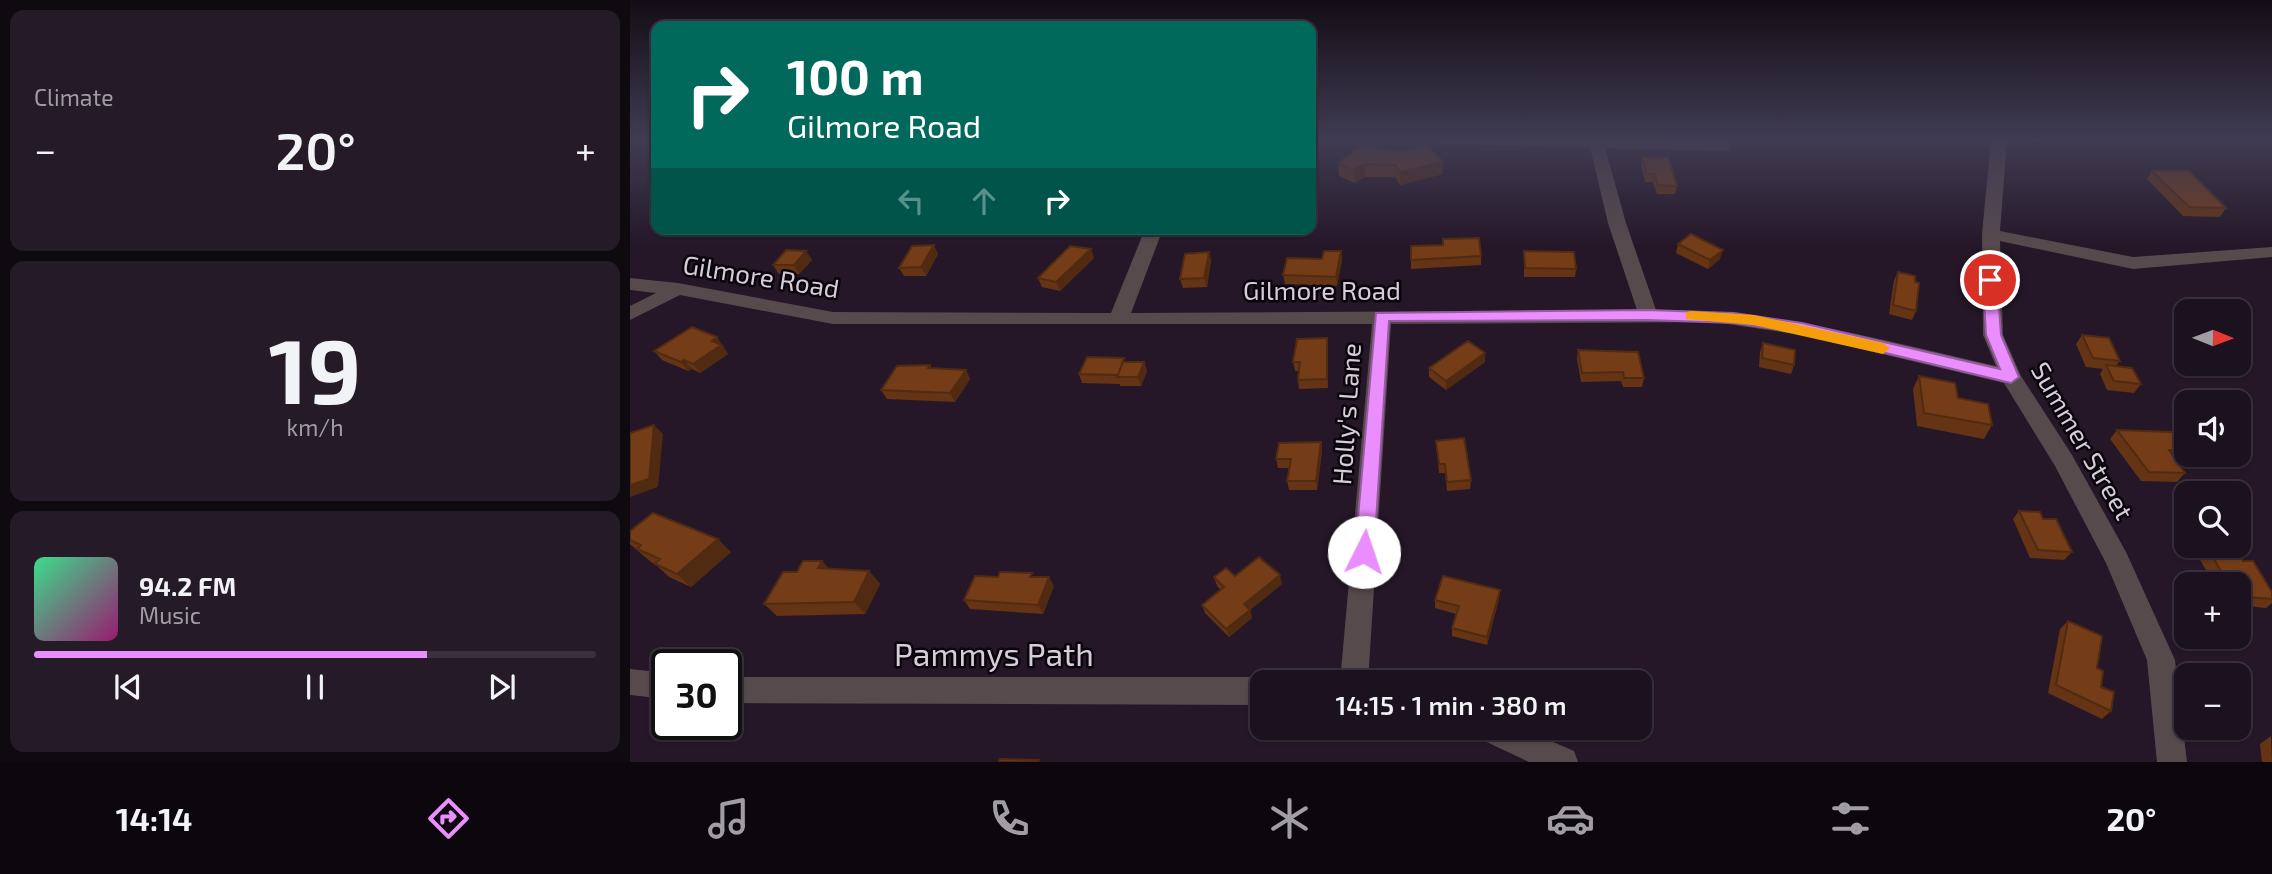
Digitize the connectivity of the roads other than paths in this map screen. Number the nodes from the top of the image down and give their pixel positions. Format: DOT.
graph roads {
  1 [pos="1604,175"];
  2 [pos="1996,175"];
  3 [pos="1991,234"];
  4 [pos="1152,235"];
  5 [pos="2272,252"];
  6 [pos="630,284"];
  7 [pos="678,289"];
  8 [pos="630,314"];
  9 [pos="1648,315"];
  10 [pos="1381,317"];
  11 [pos="1119,318"];
  12 [pos="2011,377"];
  13 [pos="1355,670"];
  14 [pos="630,682"];
  15 [pos="651,684"];
  16 [pos="742,690"];
  17 [pos="1250,691"];
  18 [pos="1506,740"];
  19 [pos="1527,754"];
  20 [pos="1563,762"];
  21 [pos="2172,762"];
  1 -- 9 [label="street"];
  2 -- 3 [label="street, Summer Street"];
  3 -- 5 [label="street"];
  3 -- 12 [label="street, Summer Street"];
  4 -- 11 [label="street"];
  6 -- 7 [label="street, Gilmore Road"];
  7 -- 8 [label="street"];
  7 -- 11 [label="street, Gilmore Road"];
  9 -- 10 [label="street, Gilmore Road"];
  9 -- 12 [label="street, Gilmore Road"];
  10 -- 11 [label="street, Gilmore Road"];
  10 -- 13 [label="street, Holly's Lane"];
  12 -- 21 [label="street, Summer Street"];
  14 -- 15 [label="street"];
  16 -- 17 [label="street, Pammys Path"];
  18 -- 19 [label="street"];
  19 -- 20 [label="street"];
}
